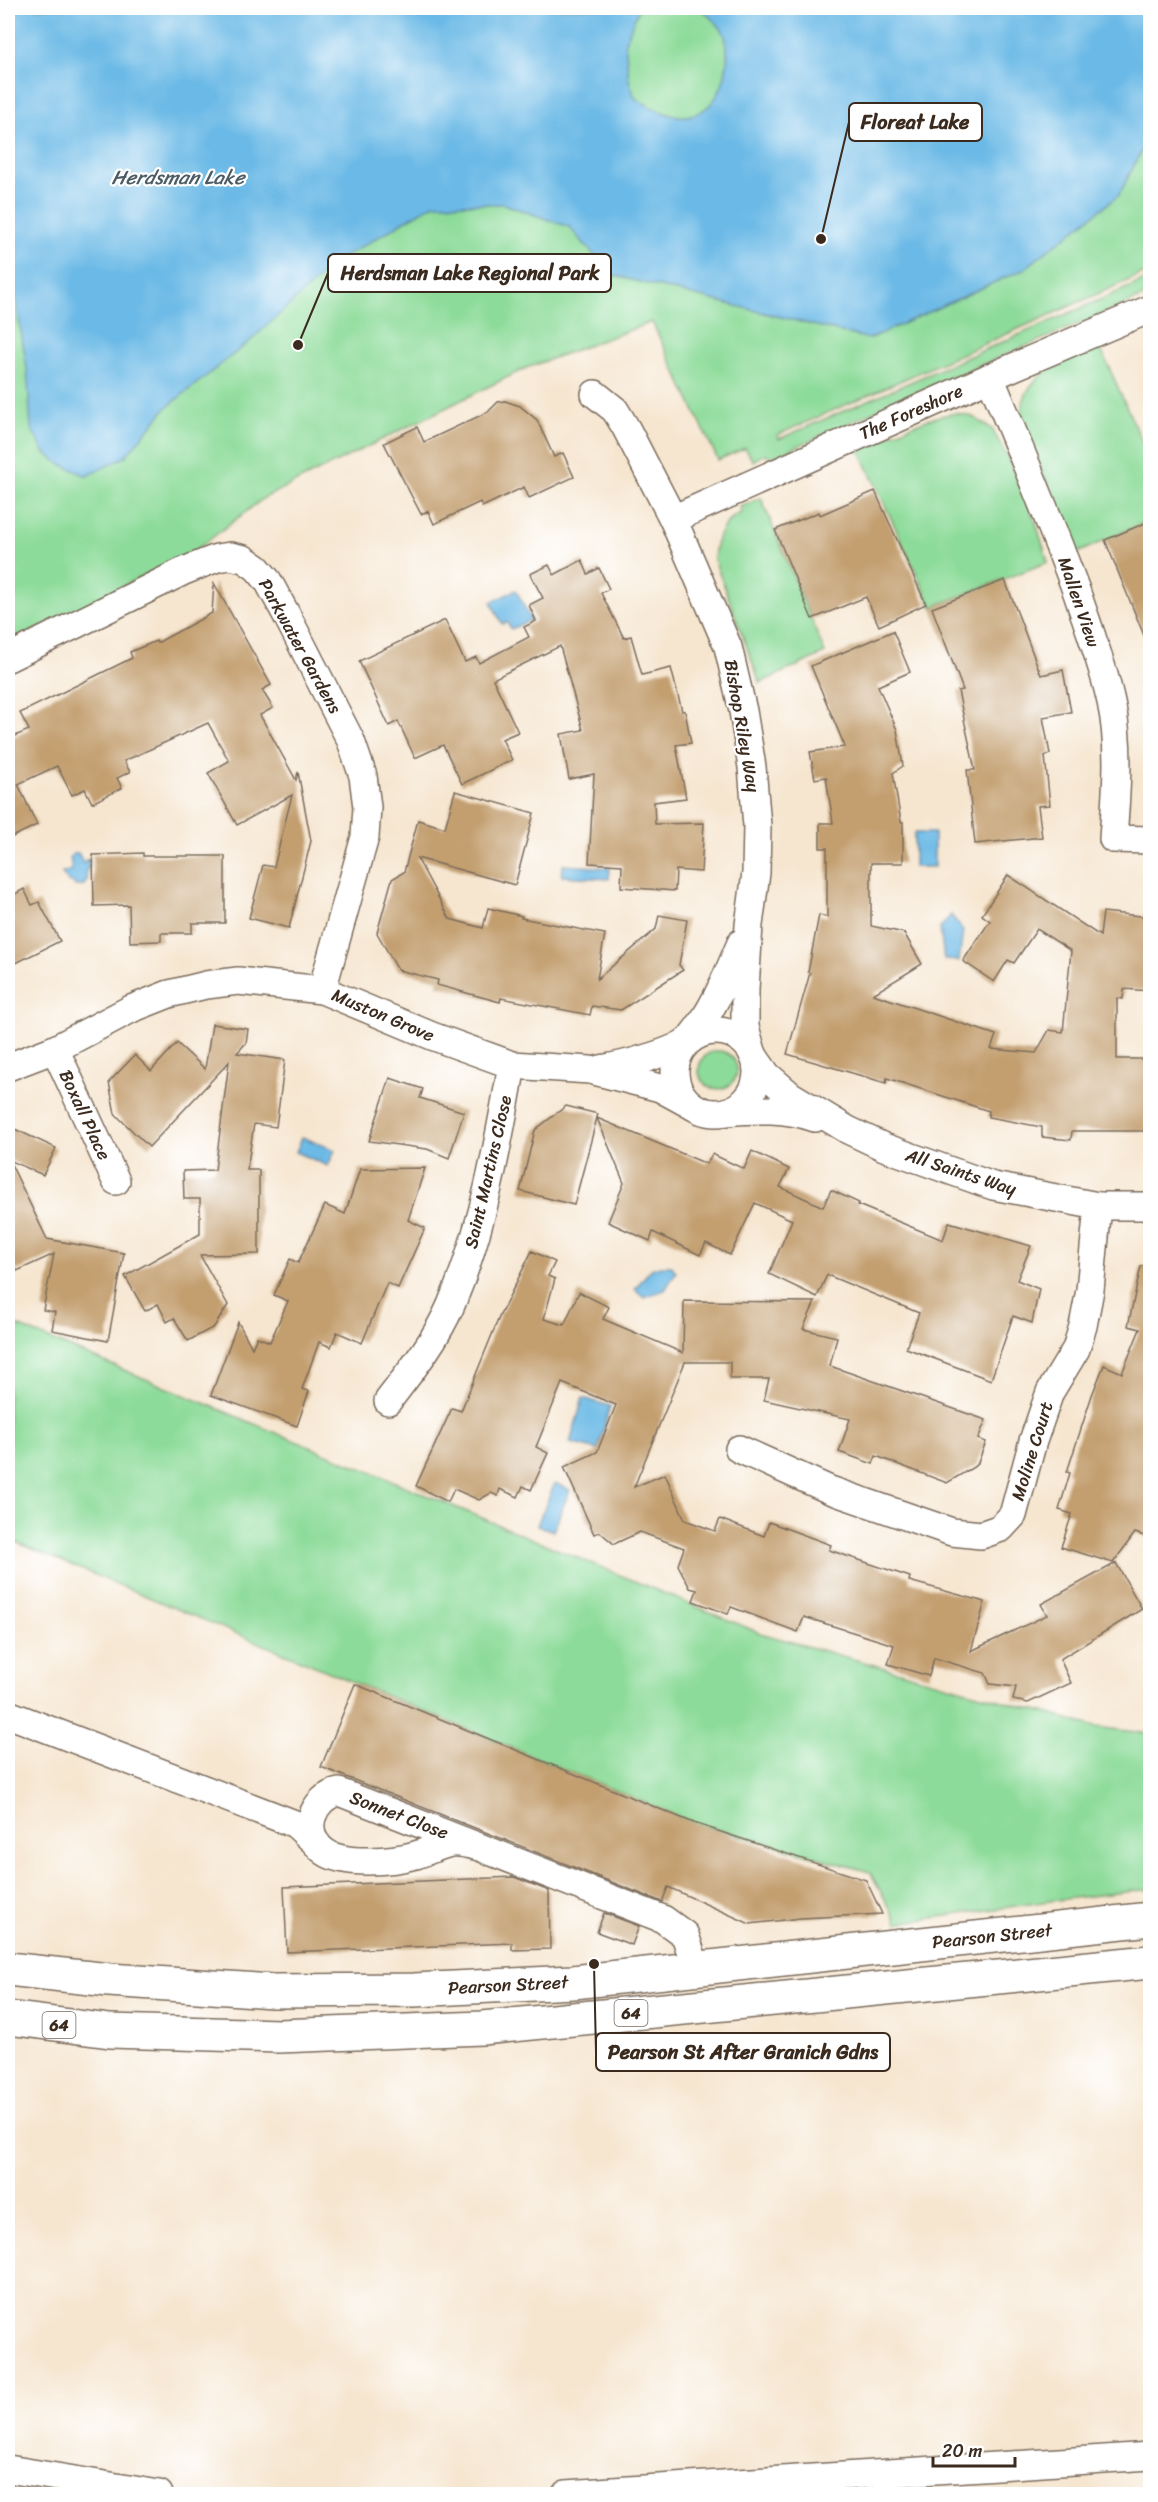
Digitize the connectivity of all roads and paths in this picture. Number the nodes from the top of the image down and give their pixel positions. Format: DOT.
graph roads {
  1 [pos="1150,309"];
  2 [pos="990,377"];
  3 [pos="595,394"];
  4 [pos="673,519"];
  5 [pos="8,658"];
  6 [pos="1150,840"];
  7 [pos="749,925"];
  8 [pos="322,990"];
  9 [pos="690,1039"];
  10 [pos="55,1049"];
  11 [pos="753,1055"];
  12 [pos="512,1065"];
  13 [pos="8,1067"];
  14 [pos="590,1070"];
  15 [pos="693,1106"];
  16 [pos="720,1113"];
  17 [pos="848,1130"];
  18 [pos="116,1181"];
  19 [pos="1098,1206"];
  20 [pos="1150,1206"];
  21 [pos="388,1401"];
  22 [pos="739,1449"];
  23 [pos="8,1714"];
  24 [pos="318,1804"];
  25 [pos="390,1812"];
  26 [pos="295,1824"];
  27 [pos="317,1844"];
  28 [pos="479,1847"];
  29 [pos="394,1858"];
  30 [pos="1150,1918"];
  31 [pos="1150,1962"];
  32 [pos="696,1968"];
  33 [pos="8,1970"];
  34 [pos="8,2018"];
  35 [pos="1150,2456"];
  36 [pos="8,2469"];
  37 [pos="159,2494"];
  38 [pos="566,2494"];
  1 -- 2 [label="street, The Foreshore"];
  2 -- 4 [label="street, The Foreshore"];
  2 -- 6 [label="street, Mallen View"];
  3 -- 4 [label="street, Bishop Riley Way"];
  4 -- 7 [label="street, Bishop Riley Way"];
  5 -- 8 [label="street, Parkwater Gardens"];
  7 -- 9 [label="street"];
  7 -- 11 [label="street, Bishop Riley Way"];
  8 -- 10 [label="street, Muston Grove"];
  8 -- 12 [label="street, Muston Grove"];
  9 -- 11 [label="street"];
  9 -- 14 [label="street"];
  9 -- 15 [label="street"];
  10 -- 13 [label="street, Muston Grove"];
  10 -- 18 [label="street, Boxall Place"];
  11 -- 16 [label="street"];
  11 -- 17 [label="street"];
  12 -- 14 [label="street, Muston Grove"];
  12 -- 21 [label="street, Saint Martins Close"];
  14 -- 15 [label="street, Muston Grove"];
  15 -- 16 [label="street"];
  16 -- 17 [label="street"];
  17 -- 19 [label="street, All Saints Way"];
  19 -- 20 [label="street, All Saints Way"];
  19 -- 22 [label="street, Moline Court"];
  23 -- 26 [label="street"];
  24 -- 25 [label="street, Sonnet Close"];
  24 -- 26 [label="street"];
  24 -- 27 [label="street"];
  25 -- 28 [label="street, Sonnet Close"];
  25 -- 29 [label="street"];
  26 -- 27 [label="street, Sonnet Close"];
  27 -- 29 [label="street, Sonnet Close"];
  28 -- 29 [label="street, Sonnet Close"];
  28 -- 32 [label="street, Sonnet Close"];
  30 -- 32 [label="main road, Pearson Street / 64"];
  31 -- 34 [label="main road, Pearson Street / 64"];
  32 -- 33 [label="main road, Pearson Street / 64"];
  35 -- 38 [label="street"];
  36 -- 37 [label="street"];
}
